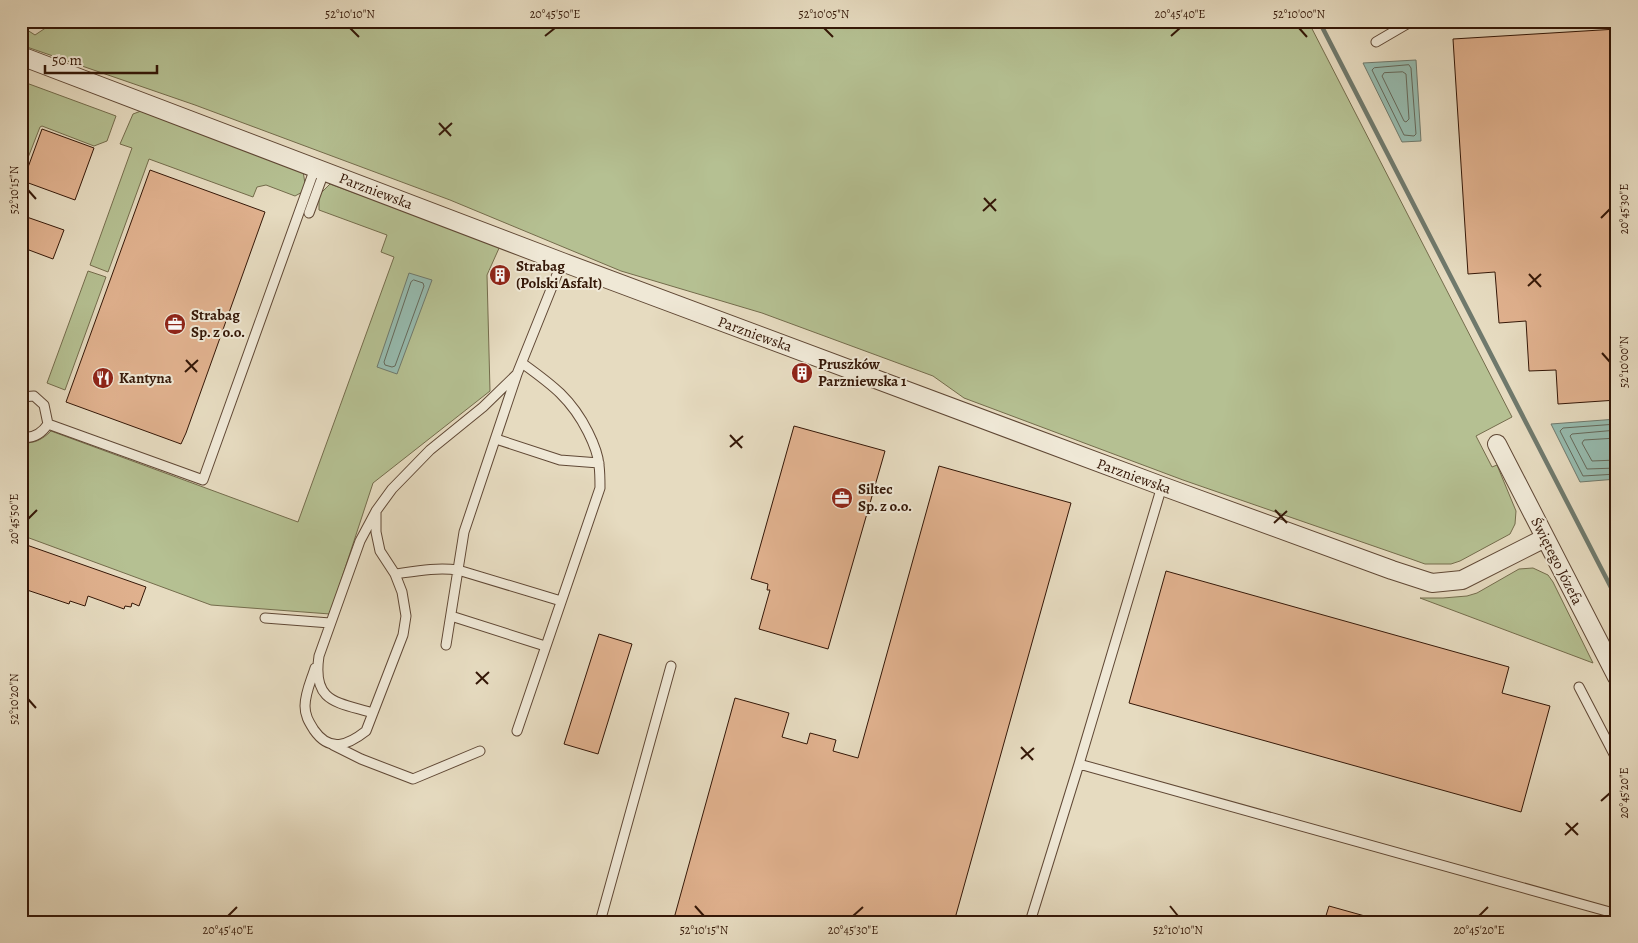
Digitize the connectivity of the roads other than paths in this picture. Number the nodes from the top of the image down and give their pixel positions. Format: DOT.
graph roads {
  1 [pos="1412,21"];
  2 [pos="1376,42"];
  3 [pos="21,56"];
  4 [pos="320,170"];
  5 [pos="309,213"];
  6 [pos="562,262"];
  7 [pos="522,363"];
  8 [pos="517,374"];
  9 [pos="21,397"];
  10 [pos="48,424"];
  11 [pos="21,437"];
  12 [pos="496,439"];
  13 [pos="1497,444"];
  14 [pos="599,464"];
  15 [pos="1162,486"];
  16 [pos="376,511"];
  17 [pos="1545,538"];
  18 [pos="458,570"];
  19 [pos="395,574"];
  20 [pos="561,601"];
  21 [pos="451,616"];
  22 [pos="265,618"];
  23 [pos="330,624"];
  24 [pos="446,644"];
  25 [pos="545,646"];
  26 [pos="319,656"];
  27 [pos="671,666"];
  28 [pos="1616,673"];
  29 [pos="1579,687"];
  30 [pos="373,713"];
  31 [pos="517,731"];
  32 [pos="333,745"];
  33 [pos="480,751"];
  34 [pos="1617,760"];
  35 [pos="1079,764"];
  36 [pos="1617,914"];
  37 [pos="600,922"];
  38 [pos="1030,922"];
  1 -- 2 [label="lane"];
  3 -- 4 [label="street, Parzniewska"];
  4 -- 5 [label="lane"];
  4 -- 6 [label="street, Parzniewska"];
  4 -- 10 [label="lane"];
  6 -- 7 [label="lane"];
  6 -- 15 [label="street, Parzniewska"];
  7 -- 8 [label="lane"];
  7 -- 14 [label="lane"];
  8 -- 12 [label="lane"];
  8 -- 16 [label="lane"];
  9 -- 10 [label="lane"];
  10 -- 11 [label="lane"];
  12 -- 14 [label="lane"];
  12 -- 18 [label="lane"];
  13 -- 17 [label="street, Świętego Józefa"];
  14 -- 20 [label="lane"];
  15 -- 17 [label="street, Parzniewska"];
  15 -- 35 [label="lane"];
  16 -- 19 [label="lane"];
  16 -- 23 [label="lane"];
  17 -- 28 [label="street, Świętego Józefa"];
  18 -- 19 [label="lane"];
  18 -- 20 [label="lane"];
  18 -- 21 [label="lane"];
  19 -- 30 [label="lane"];
  20 -- 25 [label="lane"];
  21 -- 24 [label="lane"];
  21 -- 25 [label="lane"];
  22 -- 23 [label="lane"];
  23 -- 26 [label="lane"];
  25 -- 31 [label="lane"];
  26 -- 30 [label="lane"];
  26 -- 32 [label="lane"];
  27 -- 37 [label="lane"];
  29 -- 34 [label="lane"];
  30 -- 32 [label="lane"];
  32 -- 33 [label="lane"];
  35 -- 36 [label="lane"];
  35 -- 38 [label="lane"];
}
